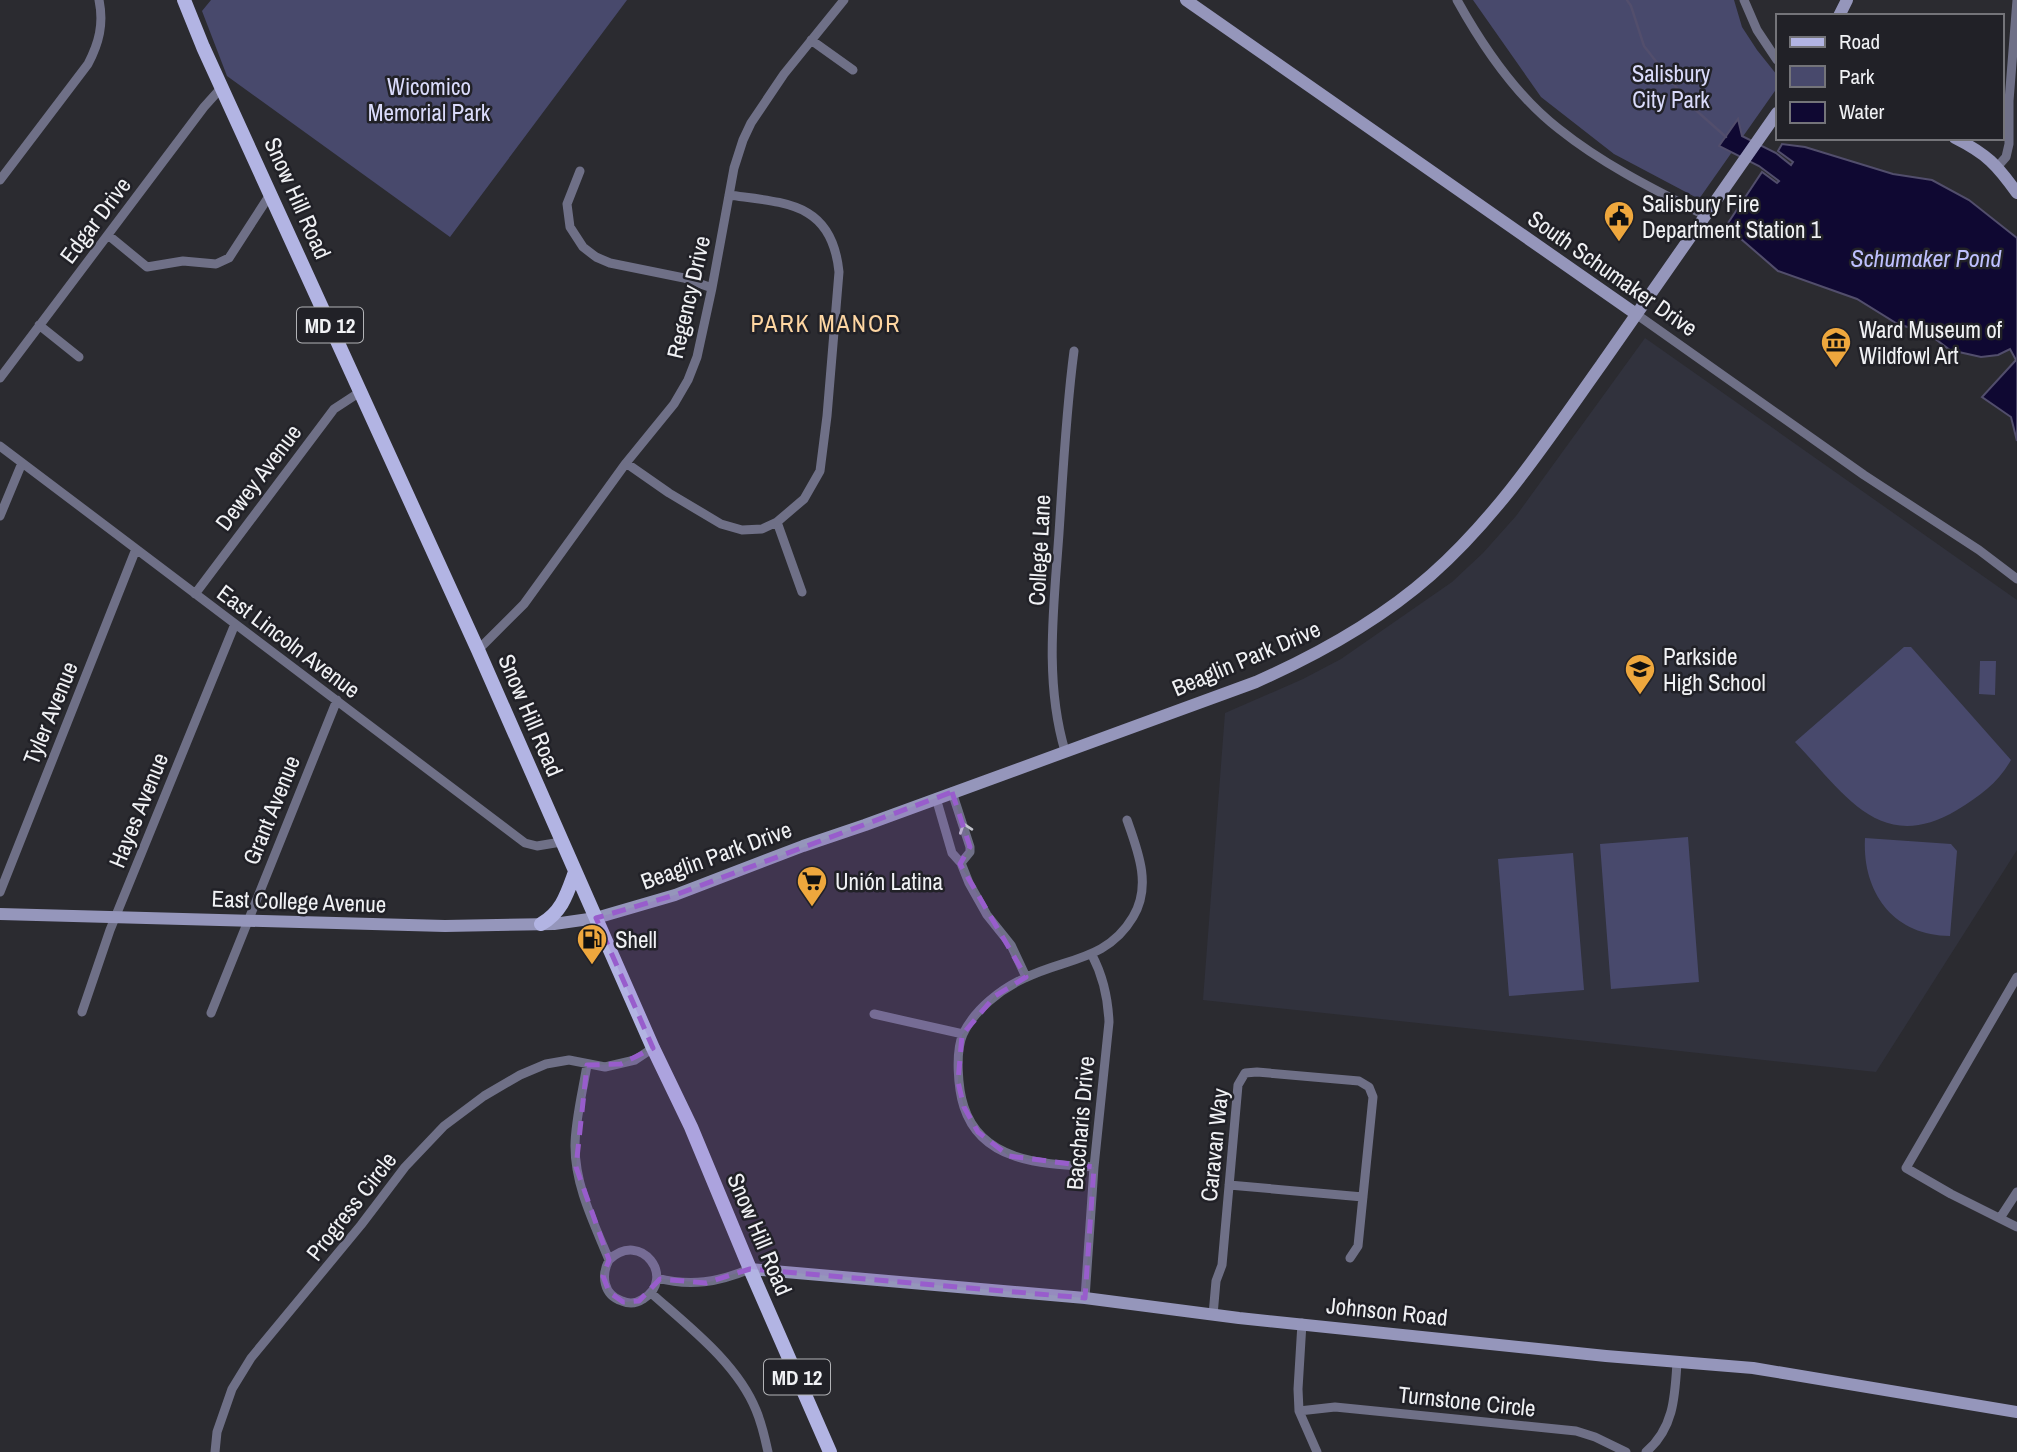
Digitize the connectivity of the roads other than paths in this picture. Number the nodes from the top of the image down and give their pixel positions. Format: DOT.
graph roads {
  1 [pos="99,0"];
  2 [pos="184,0"];
  3 [pos="844,0"];
  4 [pos="1186,0"];
  5 [pos="1457,0"];
  6 [pos="1744,0"];
  7 [pos="2017,0"];
  8 [pos="811,40"];
  9 [pos="1776,58"];
  10 [pos="853,70"];
  11 [pos="222,87"];
  12 [pos="1776,114"];
  13 [pos="1959,140"];
  14 [pos="1998,166"];
  15 [pos="580,171"];
  16 [pos="0,180"];
  17 [pos="271,193"];
  18 [pos="2017,194"];
  19 [pos="729,195"];
  20 [pos="1706,216"];
  21 [pos="108,235"];
  22 [pos="712,288"];
  23 [pos="1636,314"];
  24 [pos="39,325"];
  25 [pos="1074,351"];
  26 [pos="79,357"];
  27 [pos="0,378"];
  28 [pos="360,392"];
  29 [pos="0,446"];
  30 [pos="22,463"];
  31 [pos="626,463"];
  32 [pos="0,516"];
  33 [pos="777,522"];
  34 [pos="135,549"];
  35 [pos="2017,579"];
  36 [pos="802,592"];
  37 [pos="195,594"];
  38 [pos="235,624"];
  39 [pos="478,650"];
  40 [pos="337,700"];
  41 [pos="1065,751"];
  42 [pos="952,792"];
  43 [pos="936,798"];
  44 [pos="1127,820"];
  45 [pos="562,842"];
  46 [pos="961,863"];
  47 [pos="575,872"];
  48 [pos="0,892"];
  49 [pos="0,914"];
  50 [pos="115,918"];
  51 [pos="596,918"];
  52 [pos="247,919"];
  53 [pos="541,924"];
  54 [pos="1092,954"];
  55 [pos="1026,977"];
  56 [pos="2017,977"];
  57 [pos="82,1012"];
  58 [pos="211,1013"];
  59 [pos="874,1014"];
  60 [pos="963,1034"];
  61 [pos="653,1048"];
  62 [pos="587,1065"];
  63 [pos="1094,1167"];
  64 [pos="1229,1185"];
  65 [pos="2017,1192"];
  66 [pos="1363,1197"];
  67 [pos="2000,1218"];
  68 [pos="2017,1227"];
  69 [pos="1350,1258"];
  70 [pos="609,1260"];
  71 [pos="750,1269"];
  72 [pos="657,1278"];
  73 [pos="651,1293"];
  74 [pos="1085,1298"];
  75 [pos="1213,1315"];
  76 [pos="1302,1323"];
  77 [pos="1677,1362"];
  78 [pos="1299,1411"];
  79 [pos="2017,1412"];
  80 [pos="215,1452"];
  81 [pos="768,1452"];
  82 [pos="830,1452"];
  83 [pos="1317,1452"];
  84 [pos="1626,1452"];
  85 [pos="1646,1452"];
  1 -- 16 [label="street"];
  2 -- 11 [label="main road, Snow Hill Road / MD 12"];
  3 -- 8 [label="street, Regency Drive"];
  4 -- 23 [label="main road, South Schumaker Drive"];
  5 -- 20 [label="street"];
  6 -- 9 [label="street"];
  7 -- 14 [label="street"];
  8 -- 10 [label="street"];
  8 -- 19 [label="street, Regency Drive"];
  11 -- 17 [label="main road, Snow Hill Road / MD 12"];
  11 -- 21 [label="street, Edgar Drive"];
  12 -- 20 [label="main road, Beaglin Park Drive"];
  13 -- 14 [label="main road"];
  14 -- 18 [label="main road"];
  15 -- 22 [label="street"];
  17 -- 21 [label="street"];
  17 -- 28 [label="main road, Snow Hill Road / MD 12"];
  19 -- 22 [label="street, Regency Drive"];
  19 -- 33 [label="street"];
  20 -- 23 [label="main road, Beaglin Park Drive"];
  21 -- 24 [label="street, Edgar Drive"];
  22 -- 31 [label="street, Regency Drive"];
  23 -- 35 [label="street, South Schumaker Drive"];
  23 -- 41 [label="main road, Beaglin Park Drive"];
  24 -- 26 [label="street"];
  24 -- 27 [label="street, Edgar Drive"];
  25 -- 41 [label="street, College Lane"];
  28 -- 37 [label="street, Dewey Avenue"];
  28 -- 39 [label="main road, Snow Hill Road / MD 12"];
  29 -- 30 [label="street, East Lincoln Avenue"];
  30 -- 32 [label="street"];
  30 -- 34 [label="street, East Lincoln Avenue"];
  31 -- 33 [label="street"];
  31 -- 39 [label="street, Regency Drive"];
  33 -- 36 [label="street"];
  34 -- 37 [label="street, East Lincoln Avenue"];
  34 -- 48 [label="street, Tyler Avenue"];
  37 -- 38 [label="street, East Lincoln Avenue"];
  38 -- 40 [label="street, East Lincoln Avenue"];
  38 -- 50 [label="street, Hayes Avenue"];
  39 -- 45 [label="main road, Snow Hill Road / MD 12"];
  40 -- 45 [label="street, East Lincoln Avenue"];
  40 -- 52 [label="street, Grant Avenue"];
  41 -- 42 [label="main road, Beaglin Park Drive"];
  42 -- 43 [label="main road, Beaglin Park Drive"];
  46 -- 42 [label="street, one-way"];
  43 -- 46 [label="street"];
  43 -- 51 [label="main road, Beaglin Park Drive"];
  44 -- 54 [label="street"];
  45 -- 47 [label="main road, Snow Hill Road / MD 12"];
  46 -- 55 [label="street"];
  47 -- 51 [label="main road, Snow Hill Road / MD 12"];
  47 -- 53 [label="main road"];
  49 -- 50 [label="main road, East College Avenue"];
  50 -- 52 [label="main road, East College Avenue"];
  50 -- 57 [label="street, Hayes Avenue"];
  51 -- 53 [label="main road, East College Avenue"];
  51 -- 61 [label="main road, Snow Hill Road / MD 12"];
  52 -- 53 [label="main road, East College Avenue"];
  52 -- 58 [label="street, Grant Avenue"];
  54 -- 55 [label="street"];
  54 -- 63 [label="street, Baccharis Drive"];
  55 -- 60 [label="street"];
  56 -- 67 [label="street"];
  59 -- 60 [label="street"];
  60 -- 63 [label="street"];
  61 -- 62 [label="street, Progress Circle"];
  61 -- 71 [label="main road, Snow Hill Road / MD 12"];
  62 -- 70 [label="street"];
  62 -- 80 [label="street, Progress Circle"];
  63 -- 74 [label="street, Baccharis Drive"];
  64 -- 66 [label="street"];
  64 -- 66 [label="street, Caravan Way"];
  64 -- 75 [label="street, Caravan Way"];
  65 -- 67 [label="street"];
  66 -- 69 [label="street, Caravan Way"];
  67 -- 68 [label="street"];
  70 -- 72 [label="street"];
  70 -- 73 [label="street"];
  71 -- 72 [label="street"];
  71 -- 74 [label="main road, Johnson Road"];
  71 -- 82 [label="main road, Snow Hill Road / MD 12"];
  72 -- 73 [label="street"];
  73 -- 81 [label="street"];
  74 -- 75 [label="main road, Johnson Road"];
  75 -- 76 [label="main road, Johnson Road"];
  76 -- 77 [label="main road, Johnson Road"];
  76 -- 78 [label="street"];
  77 -- 79 [label="main road, Johnson Road"];
  77 -- 85 [label="street"];
  78 -- 83 [label="street"];
  78 -- 84 [label="street, Turnstone Circle"];
}
